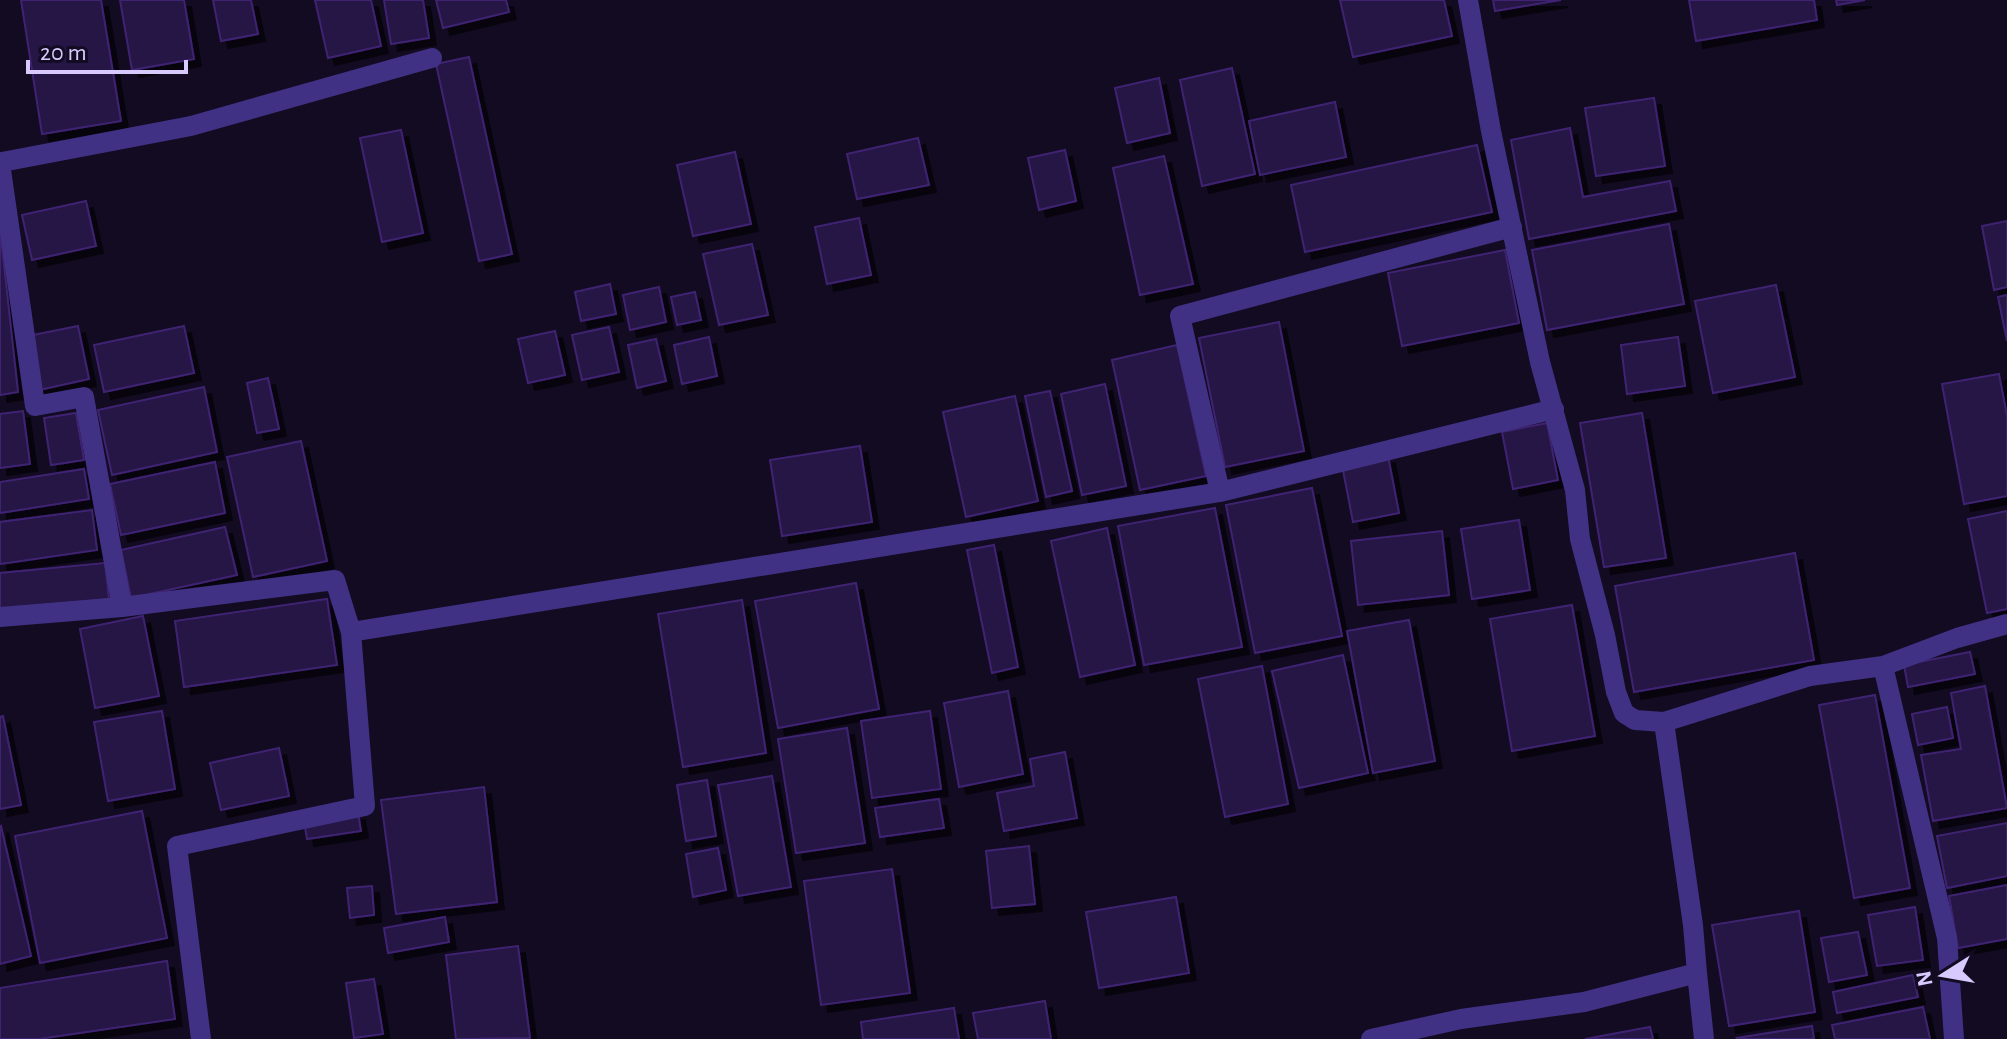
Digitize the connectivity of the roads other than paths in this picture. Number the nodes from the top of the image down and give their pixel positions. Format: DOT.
graph roads {
  1 [pos="1468,0"];
  2 [pos="432,58"];
  3 [pos="1,162"];
  4 [pos="1512,227"];
  5 [pos="1554,409"];
  6 [pos="1220,492"];
  7 [pos="122,607"];
  8 [pos="0,617"];
  9 [pos="2007,624"];
  10 [pos="351,632"];
  11 [pos="1883,666"];
  12 [pos="1664,722"];
  13 [pos="1697,973"];
  14 [pos="201,1039"];
  15 [pos="1371,1039"];
  16 [pos="1704,1039"];
  17 [pos="1954,1039"];
  1 -- 4 [label="street"];
  2 -- 3 [label="street"];
  3 -- 7 [label="street"];
  4 -- 5 [label="street"];
  4 -- 6 [label="street"];
  5 -- 6 [label="street"];
  5 -- 12 [label="street"];
  6 -- 10 [label="street"];
  7 -- 8 [label="street"];
  7 -- 10 [label="street"];
  9 -- 11 [label="street"];
  10 -- 14 [label="street"];
  11 -- 12 [label="street"];
  11 -- 17 [label="street"];
  12 -- 13 [label="street"];
  13 -- 15 [label="street"];
  13 -- 16 [label="street"];
}
